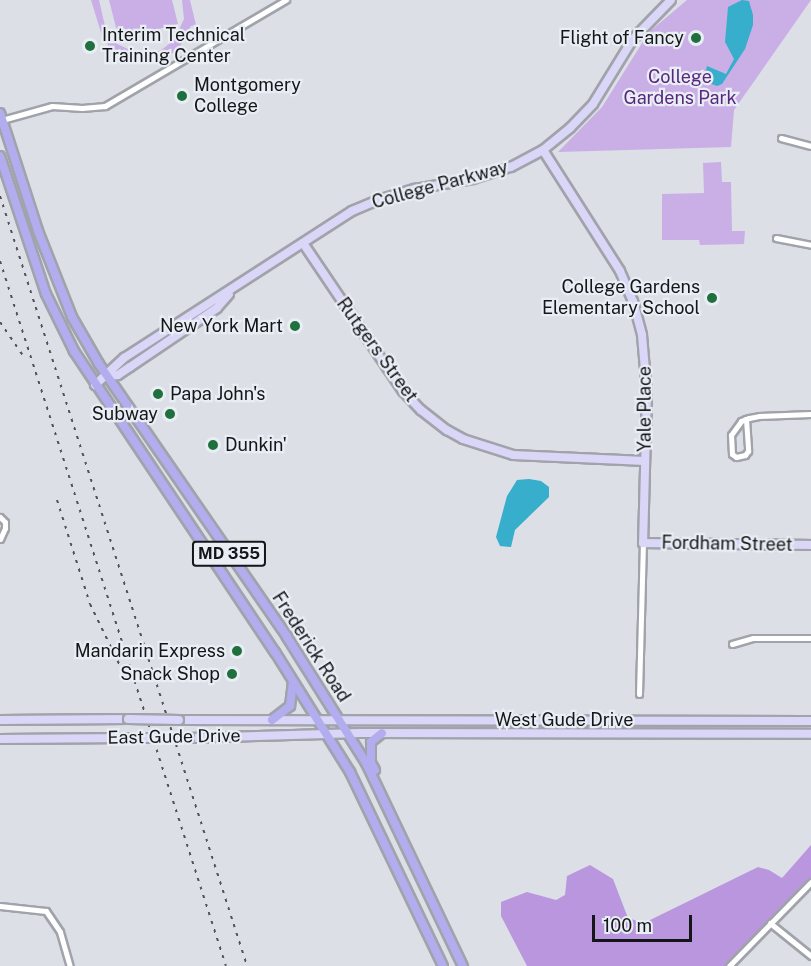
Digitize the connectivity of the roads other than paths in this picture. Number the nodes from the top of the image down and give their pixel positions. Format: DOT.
graph roads {
  1 [pos="286,0"];
  2 [pos="671,0"];
  3 [pos="1,118"];
  4 [pos="781,138"];
  5 [pos="811,146"];
  6 [pos="543,150"];
  7 [pos="0,156"];
  8 [pos="776,238"];
  9 [pos="303,243"];
  10 [pos="811,245"];
  11 [pos="106,376"];
  12 [pos="95,385"];
  13 [pos="811,414"];
  14 [pos="746,419"];
  15 [pos="645,461"];
  16 [pos="0,518"];
  17 [pos="0,539"];
  18 [pos="643,543"];
  19 [pos="811,545"];
  20 [pos="811,638"];
  21 [pos="732,644"];
  22 [pos="293,681"];
  23 [pos="639,694"];
  24 [pos="338,719"];
  25 [pos="0,720"];
  26 [pos="272,720"];
  27 [pos="317,720"];
  28 [pos="811,721"];
  29 [pos="382,733"];
  30 [pos="327,734"];
  31 [pos="348,734"];
  32 [pos="811,734"];
  33 [pos="0,739"];
  34 [pos="377,788"];
  35 [pos="811,882"];
  36 [pos="0,906"];
  37 [pos="770,923"];
  38 [pos="811,956"];
  39 [pos="70,966"];
  40 [pos="442,966"];
  41 [pos="463,966"];
  42 [pos="729,966"];
  1 -- 3 [label="street"];
  2 -- 6 [label="street, College Parkway"];
  3 -- 11 [label="main road, Frederick Road / MD 355"];
  4 -- 5 [label="street"];
  6 -- 9 [label="street, College Parkway"];
  6 -- 15 [label="street, Yale Place"];
  7 -- 12 [label="main road, Frederick Road / MD 355"];
  8 -- 10 [label="street"];
  9 -- 11 [label="street, College Parkway"];
  9 -- 15 [label="street, Rutgers Street"];
  11 -- 12 [label="street, College Parkway"];
  11 -- 24 [label="main road, Frederick Road / MD 355"];
  12 -- 22 [label="main road, Frederick Road / MD 355"];
  13 -- 14 [label="street"];
  14 -- 14 [label="street"];
  15 -- 18 [label="street, Yale Place"];
  16 -- 17 [label="street"];
  18 -- 19 [label="street, Fordham Street"];
  18 -- 23 [label="street, Yale Place"];
  20 -- 21 [label="street"];
  22 -- 26 [label="main road"];
  22 -- 27 [label="main road, Frederick Road / MD 355"];
  24 -- 27 [label="street, West Gude Drive"];
  24 -- 28 [label="street, West Gude Drive"];
  24 -- 31 [label="main road, Frederick Road / MD 355"];
  25 -- 26 [label="street, East Gude Drive, bridge"];
  26 -- 27 [label="street, East Gude Drive"];
  27 -- 30 [label="main road, Frederick Road / MD 355"];
  29 -- 31 [label="street, West Gude Drive"];
  29 -- 32 [label="street, West Gude Drive"];
  29 -- 34 [label="main road"];
  30 -- 31 [label="street, East Gude Drive"];
  30 -- 33 [label="street, East Gude Drive, bridge"];
  30 -- 40 [label="main road, Frederick Road / MD 355"];
  31 -- 34 [label="main road, Frederick Road / MD 355"];
  34 -- 41 [label="main road, Frederick Road / MD 355"];
  35 -- 37 [label="street"];
  36 -- 39 [label="street"];
  37 -- 38 [label="street"];
  37 -- 42 [label="street"];
}
